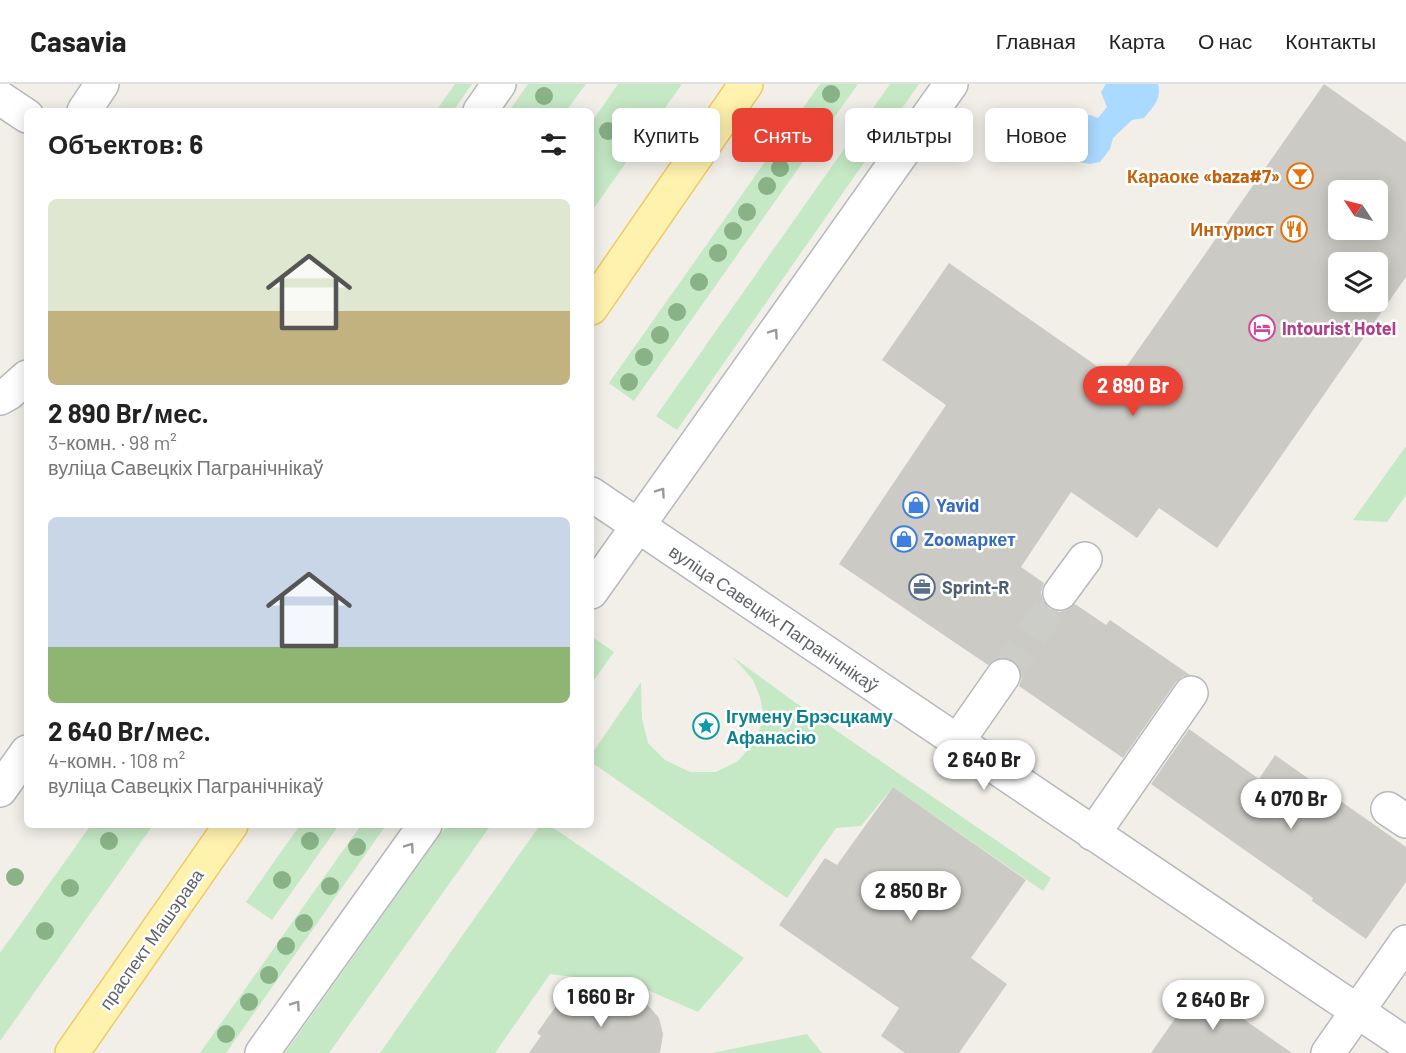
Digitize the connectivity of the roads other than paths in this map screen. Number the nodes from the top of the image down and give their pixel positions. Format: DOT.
graph roads {
  1 [pos="102,84"];
  2 [pos="499,84"];
  3 [pos="746,84"];
  4 [pos="951,84"];
  5 [pos="0,98"];
  6 [pos="86,108"];
  7 [pos="482,108"];
  8 [pos="24,114"];
  9 [pos="594,304"];
  10 [pos="24,379"];
  11 [pos="0,398"];
  12 [pos="594,496"];
  13 [pos="638,525"];
  14 [pos="1085,559"];
  15 [pos="594,588"];
  16 [pos="1060,593"];
  17 [pos="1003,676"];
  18 [pos="1191,693"];
  19 [pos="957,742"];
  20 [pos="24,756"];
  21 [pos="0,790"];
  22 [pos="229,828"];
  23 [pos="423,828"];
  24 [pos="1093,834"];
  25 [pos="1406,942"];
  26 [pos="1358,1011"];
  27 [pos="1406,1044"];
  28 [pos="72,1053"];
  29 [pos="262,1053"];
  30 [pos="1328,1053"];
  1 -- 6 [label="street"];
  2 -- 7 [label="street"];
  3 -- 9 [label="main road"];
  13 -- 4 [label="street, one-way"];
  5 -- 8 [label="street"];
  10 -- 11 [label="street"];
  12 -- 13 [label="street, вуліца Савецкіх Пагранічнікаў"];
  13 -- 15 [label="street"];
  13 -- 19 [label="street, вуліца Савецкіх Пагранічнікаў"];
  14 -- 16 [label="street"];
  17 -- 19 [label="street"];
  18 -- 24 [label="street"];
  19 -- 24 [label="street, вуліца Савецкіх Пагранічнікаў"];
  20 -- 21 [label="street"];
  22 -- 28 [label="main road, праспект Машэрава"];
  29 -- 23 [label="street, one-way"];
  24 -- 26 [label="street, вуліца Савецкіх Пагранічнікаў"];
  25 -- 26 [label="street"];
  26 -- 27 [label="street, вуліца Савецкіх Пагранічнікаў"];
  26 -- 30 [label="street"];
}
